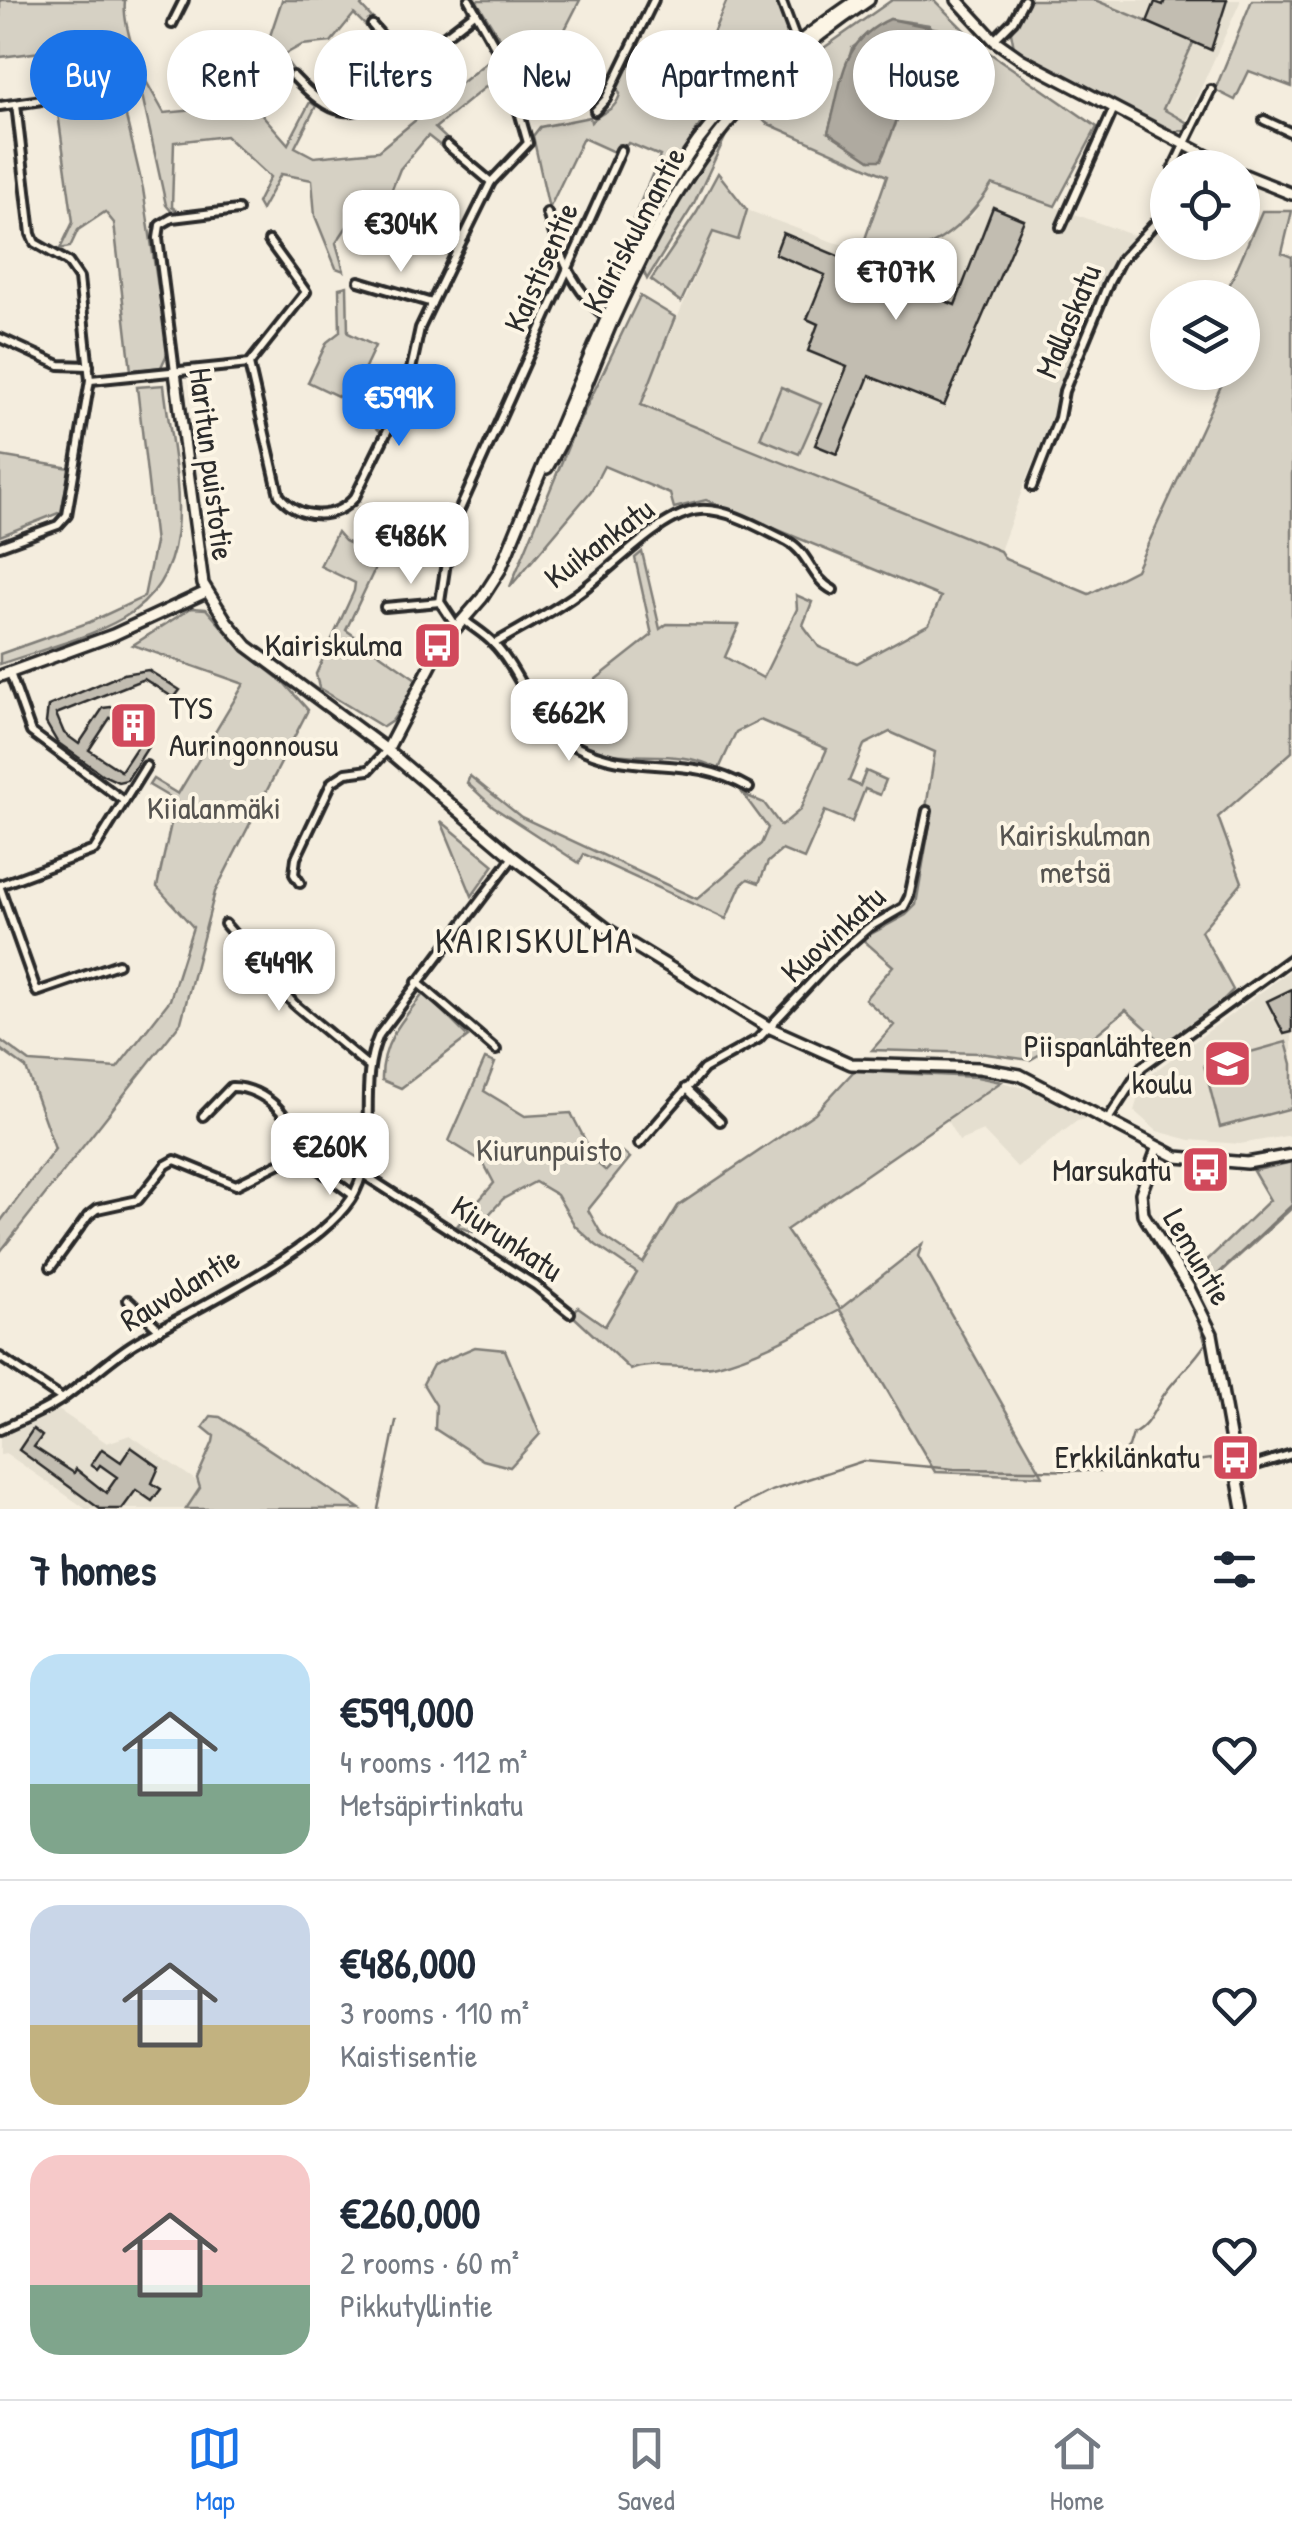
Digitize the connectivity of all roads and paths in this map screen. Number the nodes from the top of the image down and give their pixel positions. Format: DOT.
graph roads {
  1 [pos="184,0"];
  2 [pos="468,0"];
  3 [pos="654,0"];
  4 [pos="781,0"];
  5 [pos="857,0"];
  6 [pos="869,0"];
  7 [pos="957,0"];
  8 [pos="1024,0"];
  9 [pos="476,12"];
  10 [pos="172,24"];
  11 [pos="372,25"];
  12 [pos="377,30"];
  13 [pos="454,30"];
  14 [pos="793,30"];
  15 [pos="818,30"];
  16 [pos="822,30"];
  17 [pos="985,30"];
  18 [pos="995,39"];
  19 [pos="995,41"];
  20 [pos="294,77"];
  21 [pos="1211,90"];
  22 [pos="314,96"];
  23 [pos="606,98"];
  24 [pos="30,102"];
  25 [pos="16,104"];
  26 [pos="0,106"];
  27 [pos="1114,108"];
  28 [pos="729,120"];
  29 [pos="1264,120"];
  30 [pos="1292,134"];
  31 [pos="1185,143"];
  32 [pos="447,145"];
  33 [pos="622,150"];
  34 [pos="1182,150"];
  35 [pos="1198,150"];
  36 [pos="1260,181"];
  37 [pos="491,182"];
  38 [pos="1292,194"];
  39 [pos="238,210"];
  40 [pos="548,213"];
  41 [pos="387,216"];
  42 [pos="1061,227"];
  43 [pos="1150,228"];
  44 [pos="464,237"];
  45 [pos="270,241"];
  46 [pos="567,269"];
  47 [pos="359,280"];
  48 [pos="432,303"];
  49 [pos="610,318"];
  50 [pos="0,338"];
  51 [pos="249,364"];
  52 [pos="175,372"];
  53 [pos="90,374"];
  54 [pos="1032,488"];
  55 [pos="0,546"];
  56 [pos="834,590"];
  57 [pos="206,592"];
  58 [pos="440,602"];
  59 [pos="385,607"];
  60 [pos="459,623"];
  61 [pos="494,644"];
  62 [pos="5,675"];
  63 [pos="387,750"];
  64 [pos="146,766"];
  65 [pos="749,788"];
  66 [pos="124,801"];
  67 [pos="926,810"];
  68 [pos="512,857"];
  69 [pos="300,883"];
  70 [pos="0,887"];
  71 [pos="225,924"];
  72 [pos="1292,958"];
  73 [pos="118,964"];
  74 [pos="417,982"];
  75 [pos="768,1027"];
  76 [pos="496,1050"];
  77 [pos="368,1066"];
  78 [pos="686,1088"];
  79 [pos="203,1116"];
  80 [pos="720,1121"];
  81 [pos="1107,1121"];
  82 [pos="639,1144"];
  83 [pos="1156,1150"];
  84 [pos="298,1154"];
  85 [pos="1292,1155"];
  86 [pos="363,1174"];
  87 [pos="353,1195"];
  88 [pos="50,1267"];
  89 [pos="128,1300"];
  90 [pos="570,1313"];
  91 [pos="160,1330"];
  92 [pos="0,1357"];
  93 [pos="62,1398"];
  94 [pos="0,1430"];
  95 [pos="1292,1454"];
  96 [pos="1237,1471"];
  97 [pos="1242,1509"];
  1 -- 10 [label="street"];
  2 -- 9 [label="street"];
  3 -- 23 [label="street"];
  4 -- 14 [label="street"];
  5 -- 15 [label="street, Kairiskulmantie"];
  6 -- 16 [label="street, Kairiskulmantie"];
  7 -- 17 [label="street"];
  8 -- 18 [label="street"];
  9 -- 13 [label="street"];
  9 -- 37 [label="street"];
  11 -- 12 [label="street"];
  19 -- 27 [label="street"];
  20 -- 22 [label="street"];
  21 -- 31 [label="street"];
  24 -- 25 [label="street"];
  25 -- 26 [label="street"];
  25 -- 53 [label="street"];
  27 -- 31 [label="street"];
  27 -- 42 [label="street"];
  28 -- 49 [label="street, Kairiskulmantie"];
  29 -- 30 [label="street"];
  31 -- 34 [label="street"];
  31 -- 35 [label="street"];
  32 -- 37 [label="street"];
  33 -- 46 [label="street, Kaistisentie"];
  36 -- 38 [label="street"];
  37 -- 44 [label="street"];
  39 -- 52 [label="street, Haritun puistotie"];
  40 -- 46 [label="street"];
  41 -- 44 [label="street"];
  43 -- 54 [label="street, Mallaskatu"];
  44 -- 48 [label="street"];
  45 -- 51 [label="street"];
  46 -- 49 [label="street"];
  46 -- 58 [label="street, Kaistisentie"];
  47 -- 48 [label="street"];
  48 -- 51 [label="street"];
  49 -- 60 [label="street, Kairiskulmantie"];
  50 -- 53 [label="street"];
  51 -- 52 [label="street"];
  52 -- 53 [label="street"];
  52 -- 57 [label="street, Haritun puistotie"];
  53 -- 55 [label="street"];
  56 -- 61 [label="street, Kuikankatu"];
  57 -- 62 [label="street"];
  57 -- 63 [label="street, Haritun puistotie"];
  58 -- 59 [label="street"];
  58 -- 60 [label="street"];
  60 -- 61 [label="street"];
  60 -- 63 [label="street, Kairiskulmantie"];
  61 -- 65 [label="street"];
  62 -- 66 [label="street"];
  63 -- 68 [label="street, Haritun puistotie"];
  63 -- 69 [label="street"];
  64 -- 66 [label="street"];
  66 -- 70 [label="street"];
  67 -- 75 [label="street, Kuovinkatu"];
  68 -- 74 [label="street, Rauvolantie"];
  68 -- 75 [label="street, Haritun puistotie"];
  70 -- 73 [label="street"];
  71 -- 77 [label="street"];
  72 -- 81 [label="street"];
  74 -- 76 [label="street"];
  74 -- 77 [label="street, Rauvolantie"];
  75 -- 78 [label="street, Kuovinkatu"];
  75 -- 81 [label="street, Haritun puistotie"];
  77 -- 86 [label="street, Rauvolantie"];
  78 -- 80 [label="street"];
  78 -- 82 [label="street, Kuovinkatu"];
  79 -- 84 [label="street"];
  81 -- 83 [label="street, Haritun puistotie"];
  83 -- 85 [label="street, Haritun puistotie"];
  83 -- 96 [label="street, Lemuntie"];
  84 -- 87 [label="street"];
  84 -- 88 [label="street"];
  86 -- 87 [label="street, Rauvolantie"];
  86 -- 90 [label="street, Kiurunkatu"];
  87 -- 91 [label="street, Rauvolantie"];
  89 -- 91 [label="street"];
  91 -- 93 [label="street, Rauvolantie"];
  92 -- 93 [label="street"];
  93 -- 94 [label="street, Rauvolantie"];
  95 -- 96 [label="street"];
  96 -- 97 [label="street, Lemuntie"];
}
